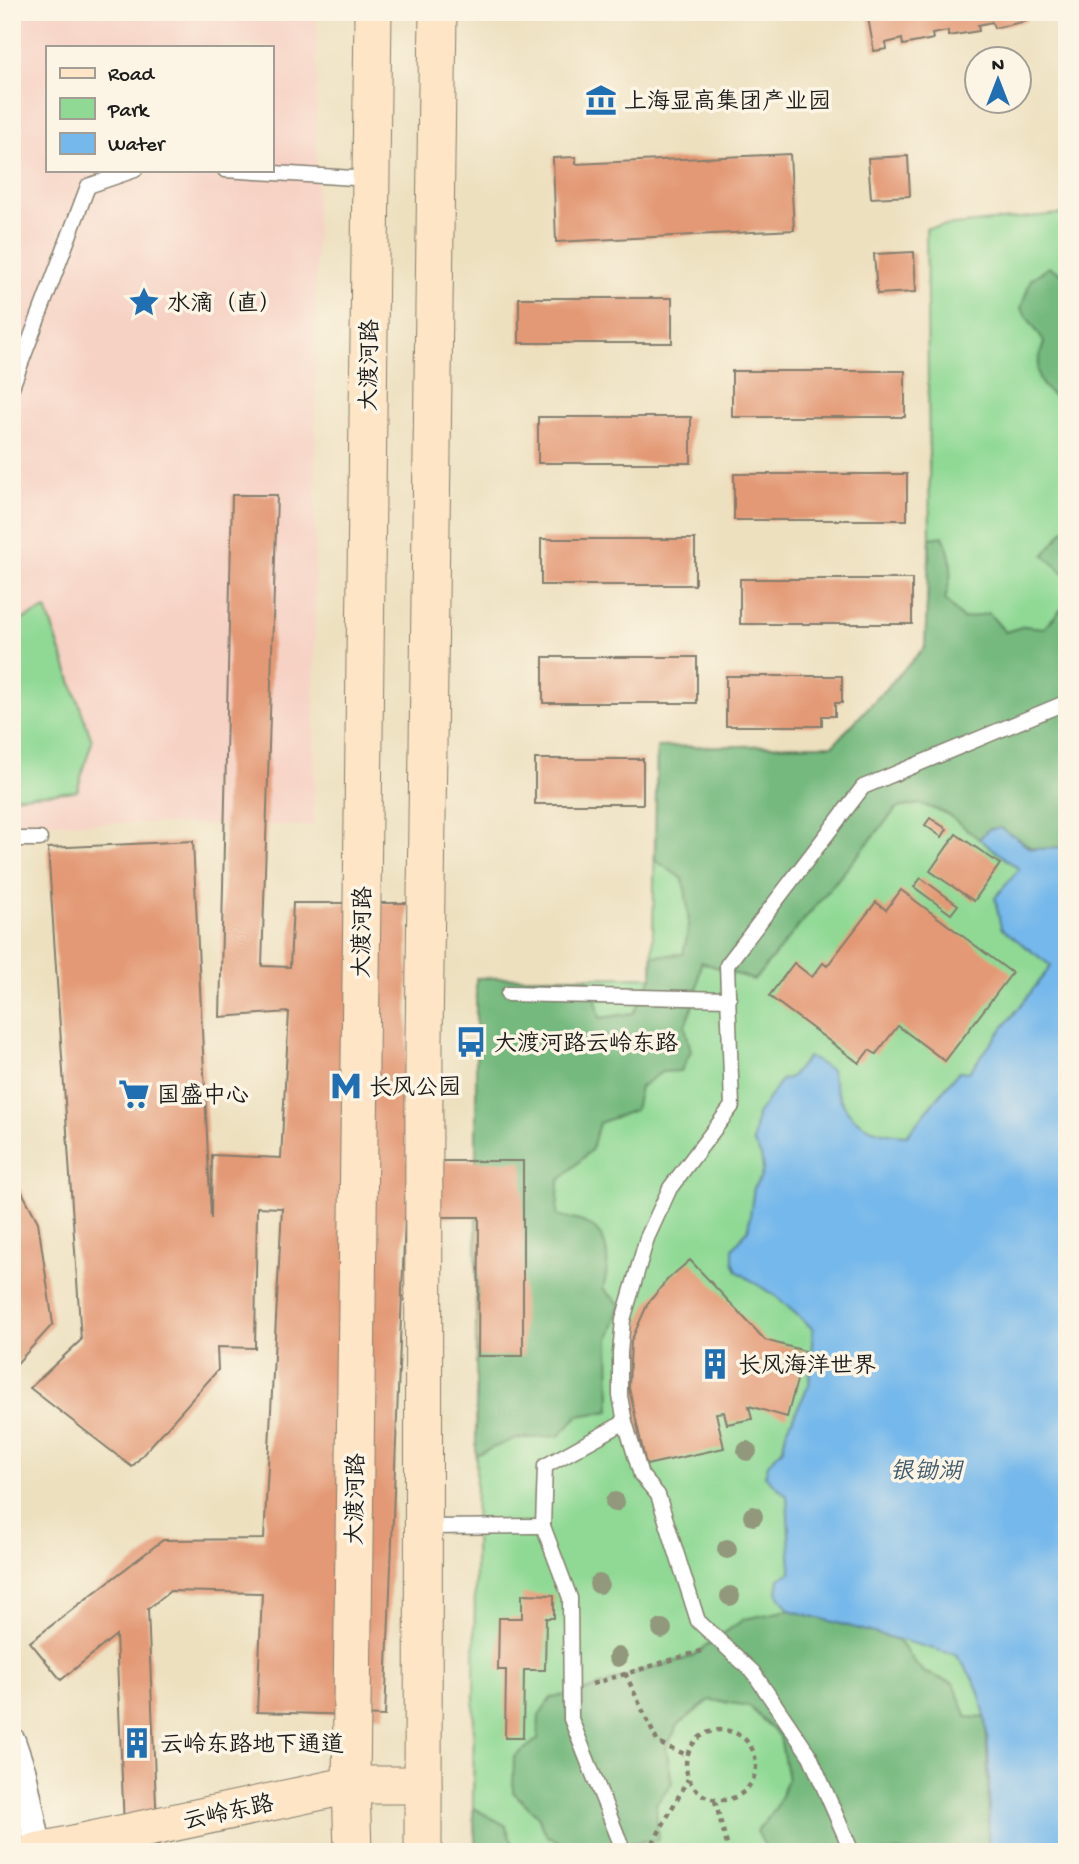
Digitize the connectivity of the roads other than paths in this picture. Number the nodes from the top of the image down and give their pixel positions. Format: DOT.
graph roads {
  1 [pos="373,12"];
  2 [pos="438,12"];
  3 [pos="129,172"];
  4 [pos="257,172"];
  5 [pos="370,179"];
  6 [pos="12,387"];
  7 [pos="1067,702"];
  8 [pos="12,839"];
  9 [pos="40,839"];
  10 [pos="508,994"];
  11 [pos="729,999"];
  12 [pos="625,1422"];
  13 [pos="543,1526"];
  14 [pos="423,1527"];
  15 [pos="12,1741"];
  16 [pos="351,1785"];
  17 [pos="423,1785"];
  18 [pos="37,1851"];
  19 [pos="353,1852"];
  20 [pos="423,1852"];
  21 [pos="624,1852"];
  22 [pos="852,1852"];
  1 -- 5 [label="main road, 大渡河路"];
  2 -- 14 [label="main road"];
  3 -- 6 [label="lane"];
  4 -- 5 [label="lane"];
  5 -- 16 [label="main road, 大渡河路"];
  7 -- 11 [label="lane"];
  8 -- 9 [label="lane"];
  10 -- 11 [label="lane"];
  11 -- 12 [label="lane"];
  12 -- 13 [label="lane"];
  12 -- 22 [label="lane"];
  13 -- 14 [label="lane"];
  13 -- 21 [label="lane"];
  14 -- 17 [label="main road"];
  15 -- 18 [label="street"];
  16 -- 17 [label="main road, 云岭东路"];
  16 -- 18 [label="main road, 云岭东路"];
  16 -- 19 [label="main road, 大渡河路"];
  17 -- 20 [label="main road"];
}
